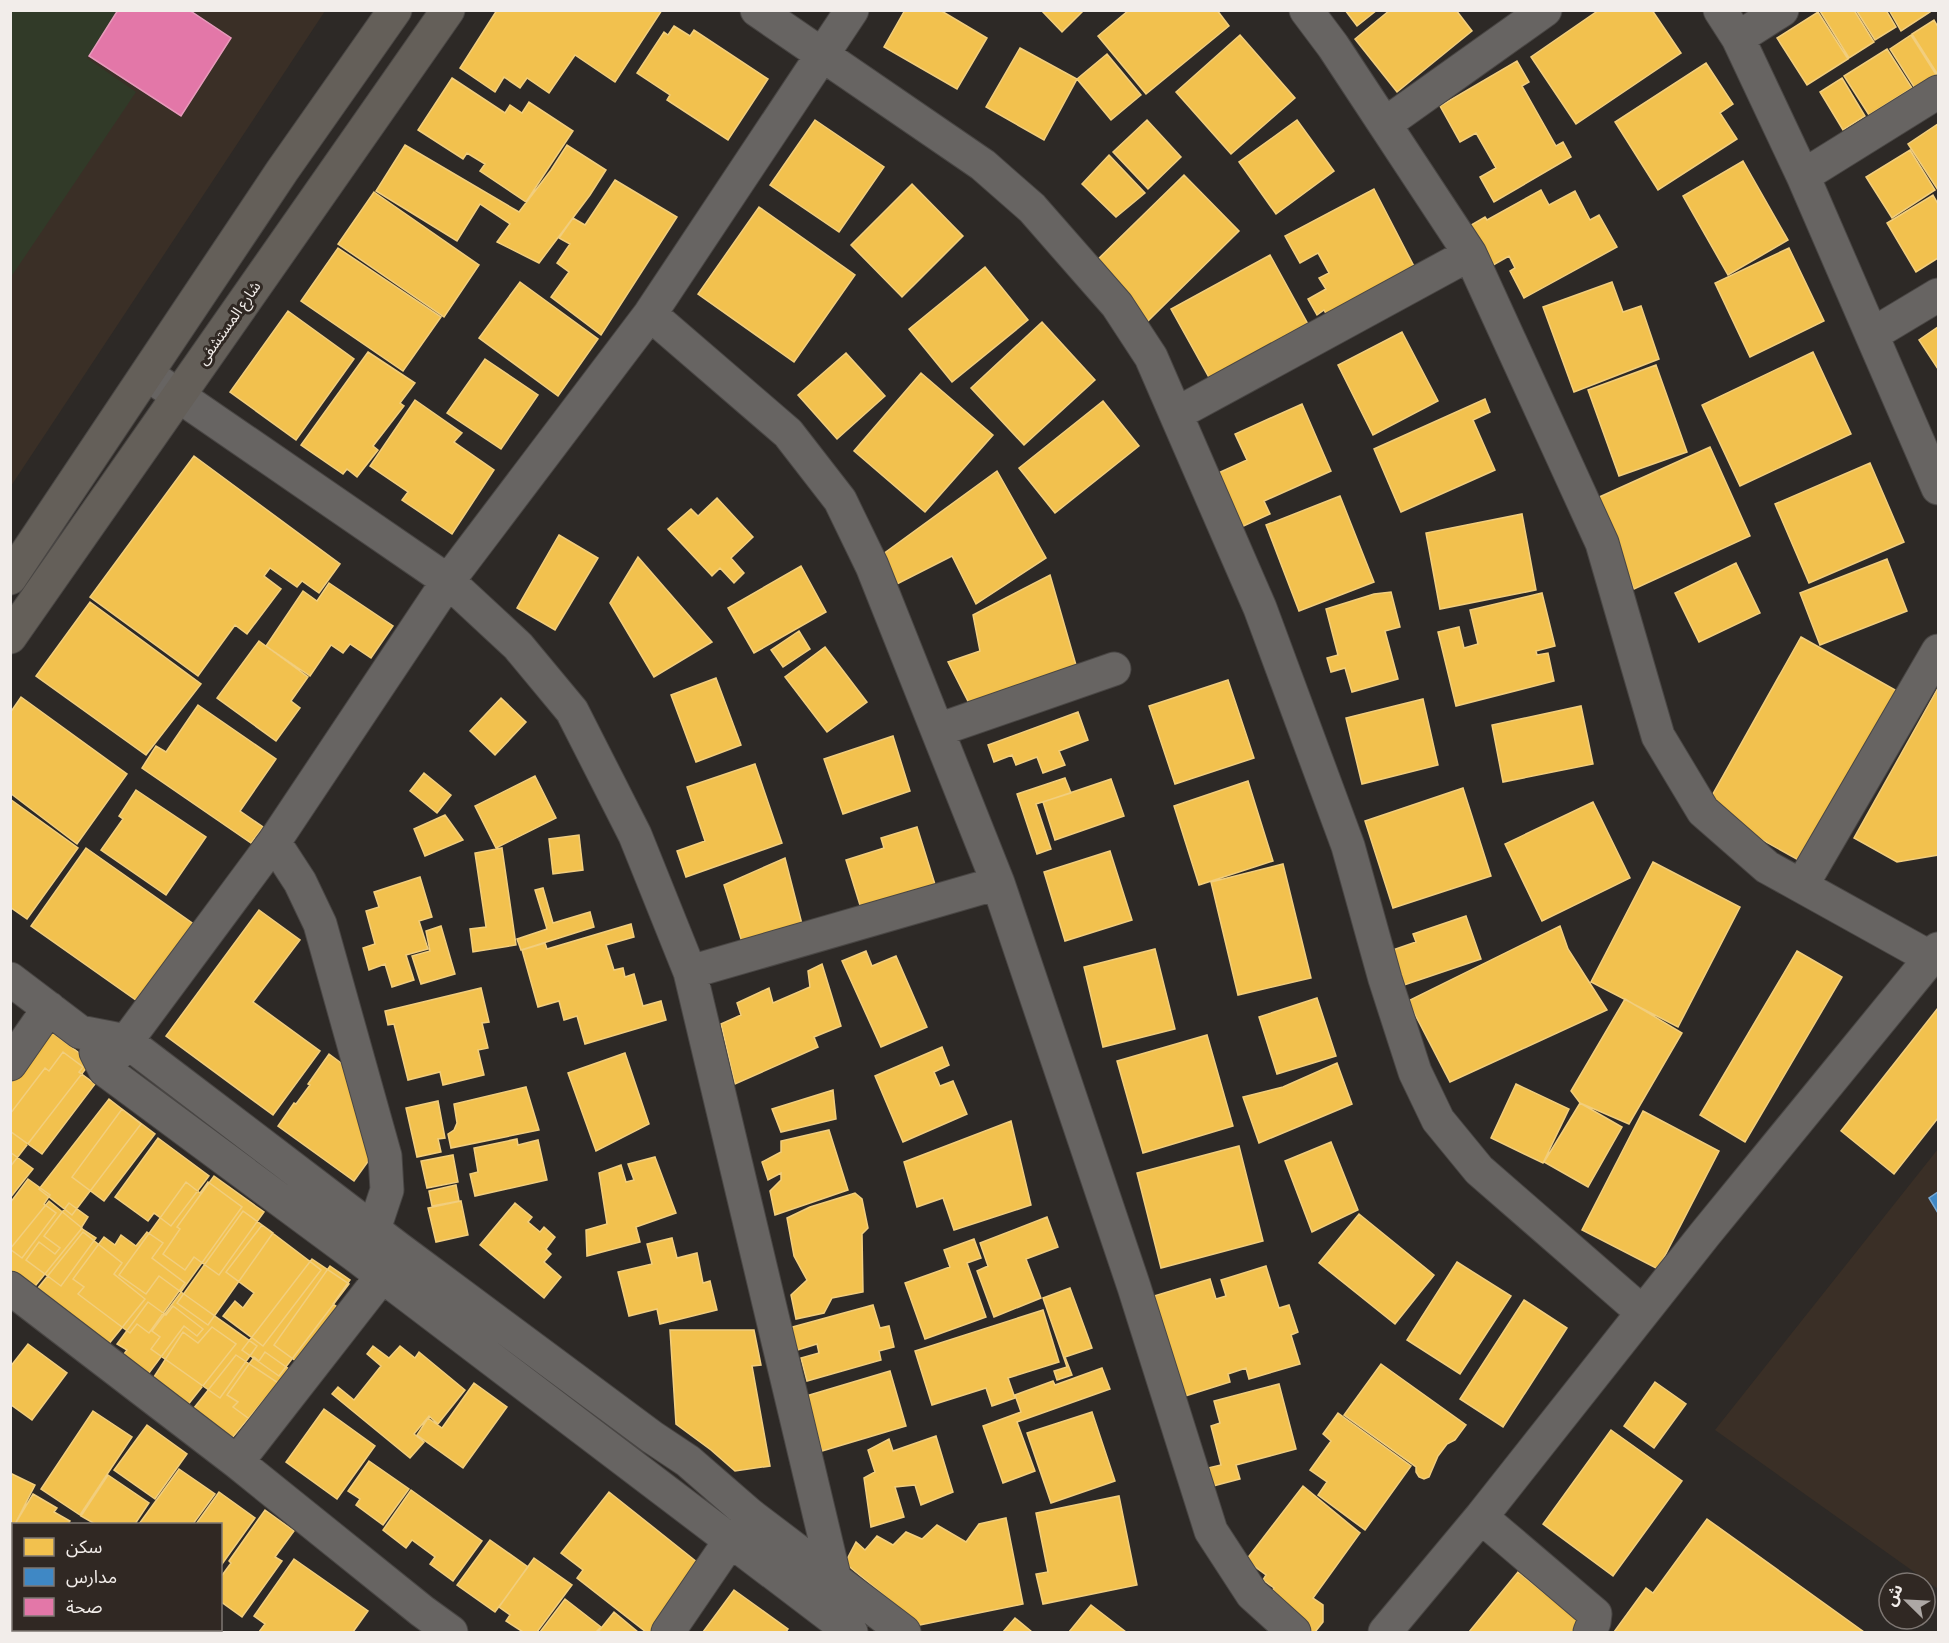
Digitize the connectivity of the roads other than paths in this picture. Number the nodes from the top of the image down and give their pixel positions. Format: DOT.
graph roads {
  1 [pos="395,10"];
  2 [pos="448,10"];
  3 [pos="757,10"];
  4 [pos="852,10"];
  5 [pos="1306,10"];
  6 [pos="1545,10"];
  7 [pos="1720,10"];
  8 [pos="1782,10"];
  9 [pos="1738,38"];
  10 [pos="822,54"];
  11 [pos="1938,92"];
  12 [pos="1385,124"];
  13 [pos="1803,176"];
  14 [pos="1470,254"];
  15 [pos="1938,295"];
  16 [pos="650,314"];
  17 [pos="1873,334"];
  18 [pos="147,374"];
  19 [pos="178,395"];
  20 [pos="1176,414"];
  21 [pos="1938,488"];
  22 [pos="10,578"];
  23 [pos="448,581"];
  24 [pos="10,637"];
  25 [pos="1938,651"];
  26 [pos="1114,669"];
  27 [pos="938,730"];
  28 [pos="274,842"];
  29 [pos="998,883"];
  30 [pos="1802,885"];
  31 [pos="1935,954"];
  32 [pos="690,972"];
  33 [pos="10,979"];
  34 [pos="49,1008"];
  35 [pos="80,1032"];
  36 [pos="126,1041"];
  37 [pos="10,1064"];
  38 [pos="105,1070"];
  39 [pos="374,1229"];
  40 [pos="382,1276"];
  41 [pos="10,1288"];
  42 [pos="1642,1312"];
  43 [pos="237,1462"];
  44 [pos="1481,1517"];
  45 [pos="730,1541"];
  46 [pos="835,1580"];
  47 [pos="415,1622"];
  48 [pos="451,1632"];
  49 [pos="668,1632"];
  50 [pos="851,1632"];
  51 [pos="904,1632"];
  52 [pos="1294,1632"];
  53 [pos="1385,1632"];
  54 [pos="1590,1632"];
  1 -- 18 [label="main road"];
  2 -- 19 [label="main road, شارع المستشفى"];
  3 -- 10 [label="street"];
  4 -- 10 [label="street"];
  5 -- 12 [label="street"];
  6 -- 12 [label="street"];
  7 -- 9 [label="street"];
  8 -- 9 [label="street"];
  9 -- 13 [label="street"];
  10 -- 16 [label="street"];
  10 -- 20 [label="street"];
  11 -- 13 [label="street"];
  12 -- 14 [label="street"];
  13 -- 17 [label="street"];
  14 -- 20 [label="street"];
  14 -- 30 [label="street"];
  15 -- 17 [label="street"];
  16 -- 23 [label="street"];
  16 -- 27 [label="street"];
  17 -- 21 [label="street"];
  18 -- 19 [label="street"];
  18 -- 22 [label="main road"];
  19 -- 23 [label="street"];
  19 -- 24 [label="main road, شارع المستشفى"];
  20 -- 42 [label="street"];
  23 -- 28 [label="street"];
  23 -- 32 [label="street"];
  25 -- 30 [label="street"];
  26 -- 27 [label="street"];
  27 -- 29 [label="street"];
  28 -- 36 [label="street"];
  28 -- 39 [label="street"];
  29 -- 32 [label="street"];
  29 -- 52 [label="street"];
  30 -- 31 [label="street"];
  31 -- 42 [label="street"];
  32 -- 46 [label="street"];
  33 -- 34 [label="street"];
  34 -- 35 [label="street"];
  34 -- 37 [label="street"];
  35 -- 36 [label="street"];
  35 -- 38 [label="street"];
  36 -- 38 [label="street"];
  36 -- 39 [label="street"];
  38 -- 40 [label="street"];
  39 -- 46 [label="street"];
  40 -- 43 [label="street"];
  40 -- 45 [label="street"];
  41 -- 43 [label="street"];
  42 -- 44 [label="street"];
  43 -- 47 [label="street"];
  44 -- 53 [label="street"];
  44 -- 54 [label="street"];
  45 -- 49 [label="street"];
  45 -- 50 [label="street"];
  46 -- 51 [label="street"];
  47 -- 48 [label="street"];
}
